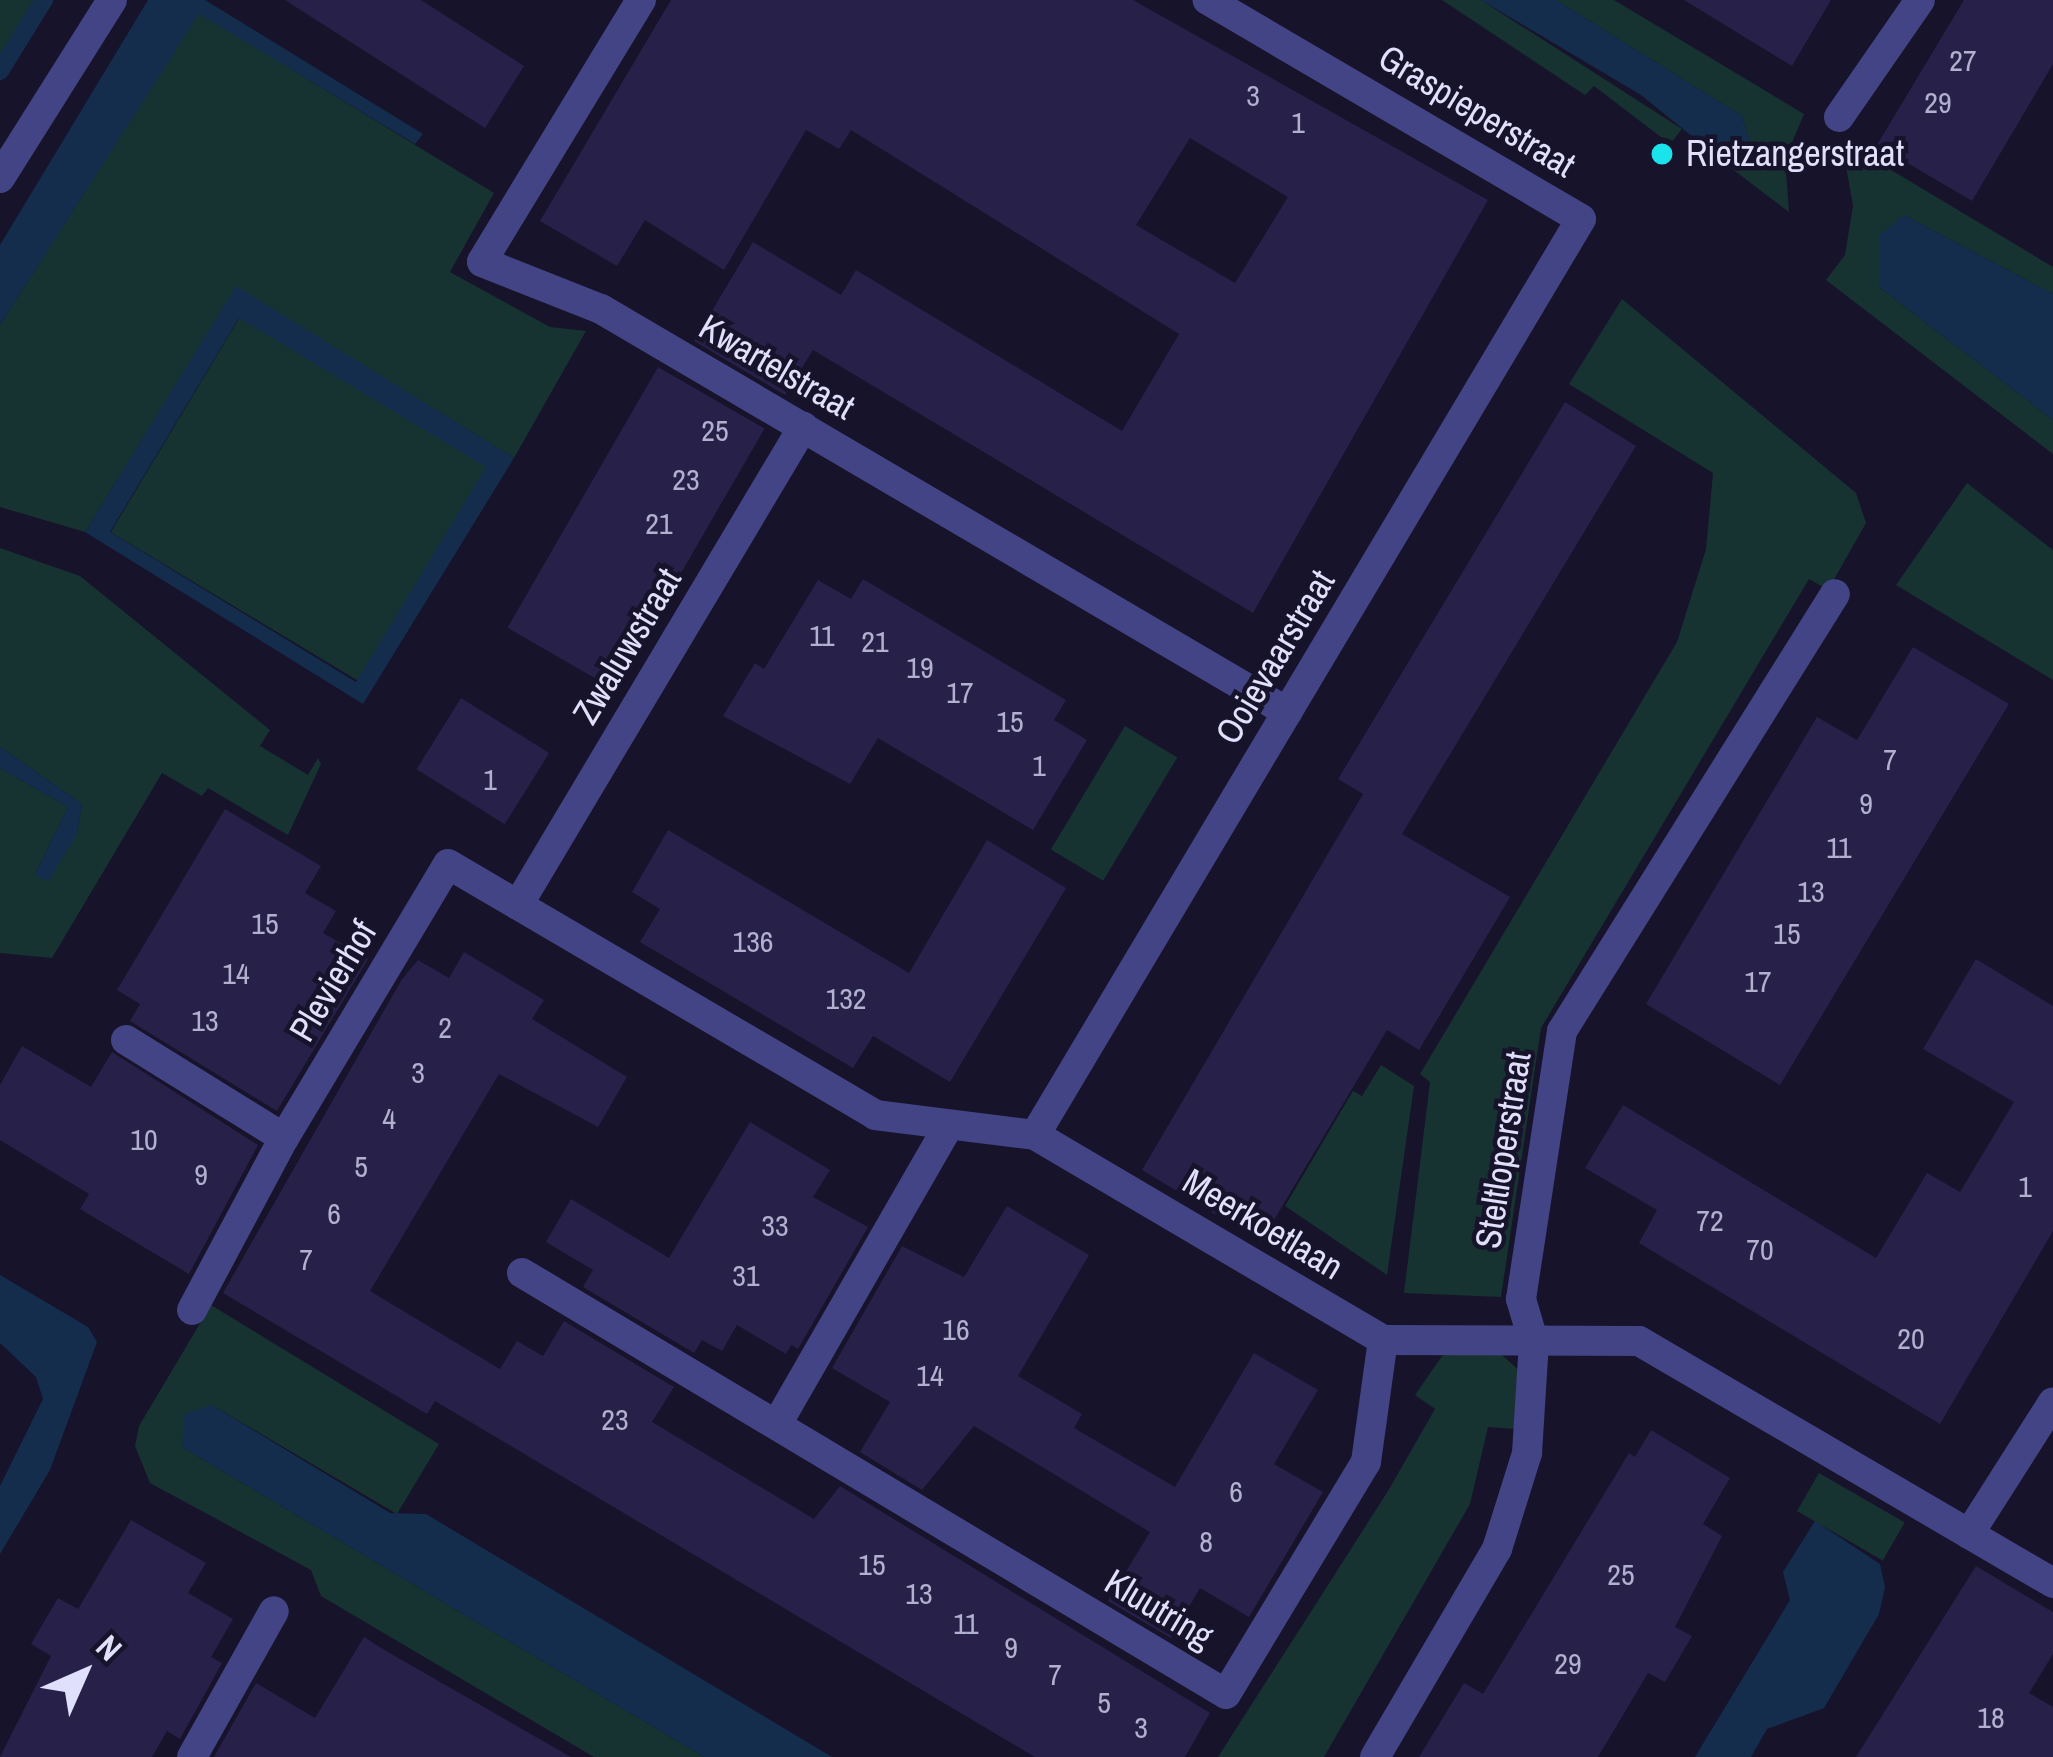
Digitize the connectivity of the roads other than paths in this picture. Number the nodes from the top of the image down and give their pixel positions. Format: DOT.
graph roads {
  1 [pos="112,0"];
  2 [pos="640,0"];
  3 [pos="1207,0"];
  4 [pos="1920,0"];
  5 [pos="1839,117"];
  6 [pos="0,178"];
  7 [pos="1581,219"];
  8 [pos="803,427"];
  9 [pos="1835,594"];
  10 [pos="1287,712"];
  11 [pos="448,863"];
  12 [pos="518,905"];
  13 [pos="126,1040"];
  14 [pos="948,1127"];
  15 [pos="1035,1135"];
  16 [pos="284,1138"];
  17 [pos="522,1273"];
  18 [pos="192,1310"];
  19 [pos="1382,1340"];
  20 [pos="1534,1343"];
  21 [pos="2053,1402"];
  22 [pos="777,1424"];
  23 [pos="1970,1534"];
  24 [pos="2053,1583"];
  25 [pos="274,1611"];
  26 [pos="192,1757"];
  27 [pos="1375,1757"];
  1 -- 6 [label="street"];
  2 -- 8 [label="street, Kwartelstraat"];
  3 -- 7 [label="street, Graspieperstraat"];
  4 -- 5 [label="street"];
  7 -- 10 [label="street, Ooievaarstraat"];
  8 -- 10 [label="street, Kwartelstraat"];
  8 -- 12 [label="street, Zwaluwstraat"];
  9 -- 20 [label="street, Steltloperstraat"];
  10 -- 15 [label="street, Ooievaarstraat"];
  11 -- 12 [label="street, Meerkoetlaan"];
  11 -- 16 [label="street, Plevierhof"];
  12 -- 14 [label="street, Meerkoetlaan"];
  13 -- 16 [label="street"];
  14 -- 15 [label="street, Meerkoetlaan"];
  14 -- 22 [label="street"];
  15 -- 19 [label="street, Meerkoetlaan"];
  16 -- 18 [label="street, Plevierhof"];
  17 -- 22 [label="street, Kluutring"];
  19 -- 20 [label="street, Meerkoetlaan"];
  19 -- 22 [label="street, Kluutring"];
  20 -- 23 [label="street, Meerkoetlaan"];
  20 -- 27 [label="street, Steltloperstraat"];
  21 -- 23 [label="street"];
  23 -- 24 [label="street, Meerkoetlaan"];
  25 -- 26 [label="street"];
}
